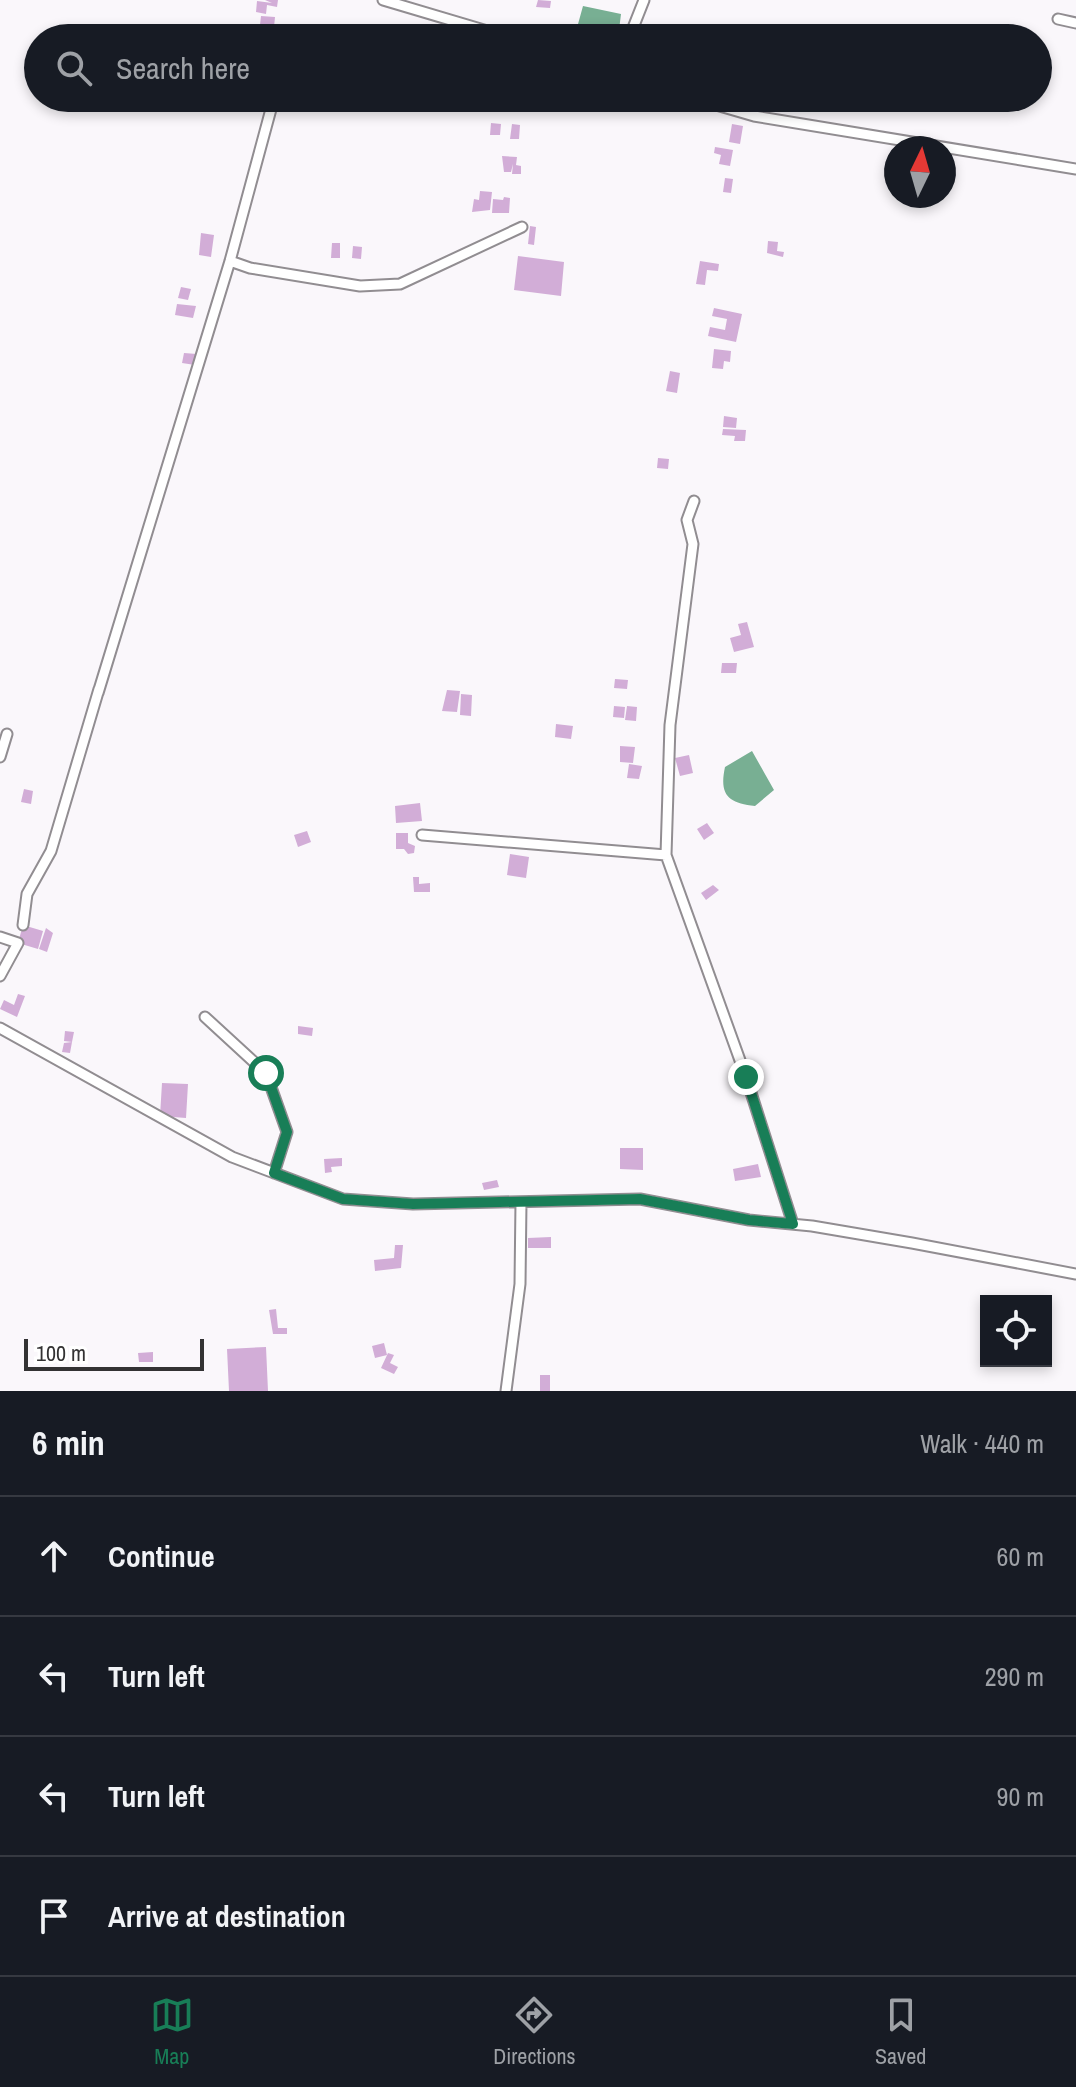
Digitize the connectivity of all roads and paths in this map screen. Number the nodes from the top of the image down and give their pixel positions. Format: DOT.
graph roads {
  1 [pos="383,0"];
  2 [pos="644,0"];
  3 [pos="1058,19"];
  4 [pos="1076,23"];
  5 [pos="464,24"];
  6 [pos="635,24"];
  7 [pos="270,112"];
  8 [pos="740,112"];
  9 [pos="1076,169"];
  10 [pos="522,227"];
  11 [pos="230,261"];
  12 [pos="694,501"];
  13 [pos="102,678"];
  14 [pos="98,693"];
  15 [pos="7,734"];
  16 [pos="0,757"];
  17 [pos="422,835"];
  18 [pos="666,855"];
  19 [pos="23,925"];
  20 [pos="0,937"];
  21 [pos="0,976"];
  22 [pos="205,1017"];
  23 [pos="0,1028"];
  24 [pos="274,1173"];
  25 [pos="521,1202"];
  26 [pos="793,1224"];
  27 [pos="1076,1274"];
  28 [pos="506,1391"];
  1 -- 5 [label="street"];
  2 -- 6 [label="street"];
  3 -- 4 [label="street"];
  7 -- 11 [label="street"];
  8 -- 9 [label="street"];
  10 -- 11 [label="street"];
  11 -- 14 [label="street"];
  12 -- 18 [label="street"];
  13 -- 14 [label="street"];
  14 -- 19 [label="street"];
  15 -- 16 [label="street"];
  17 -- 18 [label="street"];
  18 -- 26 [label="street"];
  20 -- 21 [label="street"];
  22 -- 24 [label="street"];
  23 -- 24 [label="street"];
  24 -- 25 [label="street"];
  25 -- 26 [label="street"];
  25 -- 28 [label="street"];
  26 -- 27 [label="street"];
}
